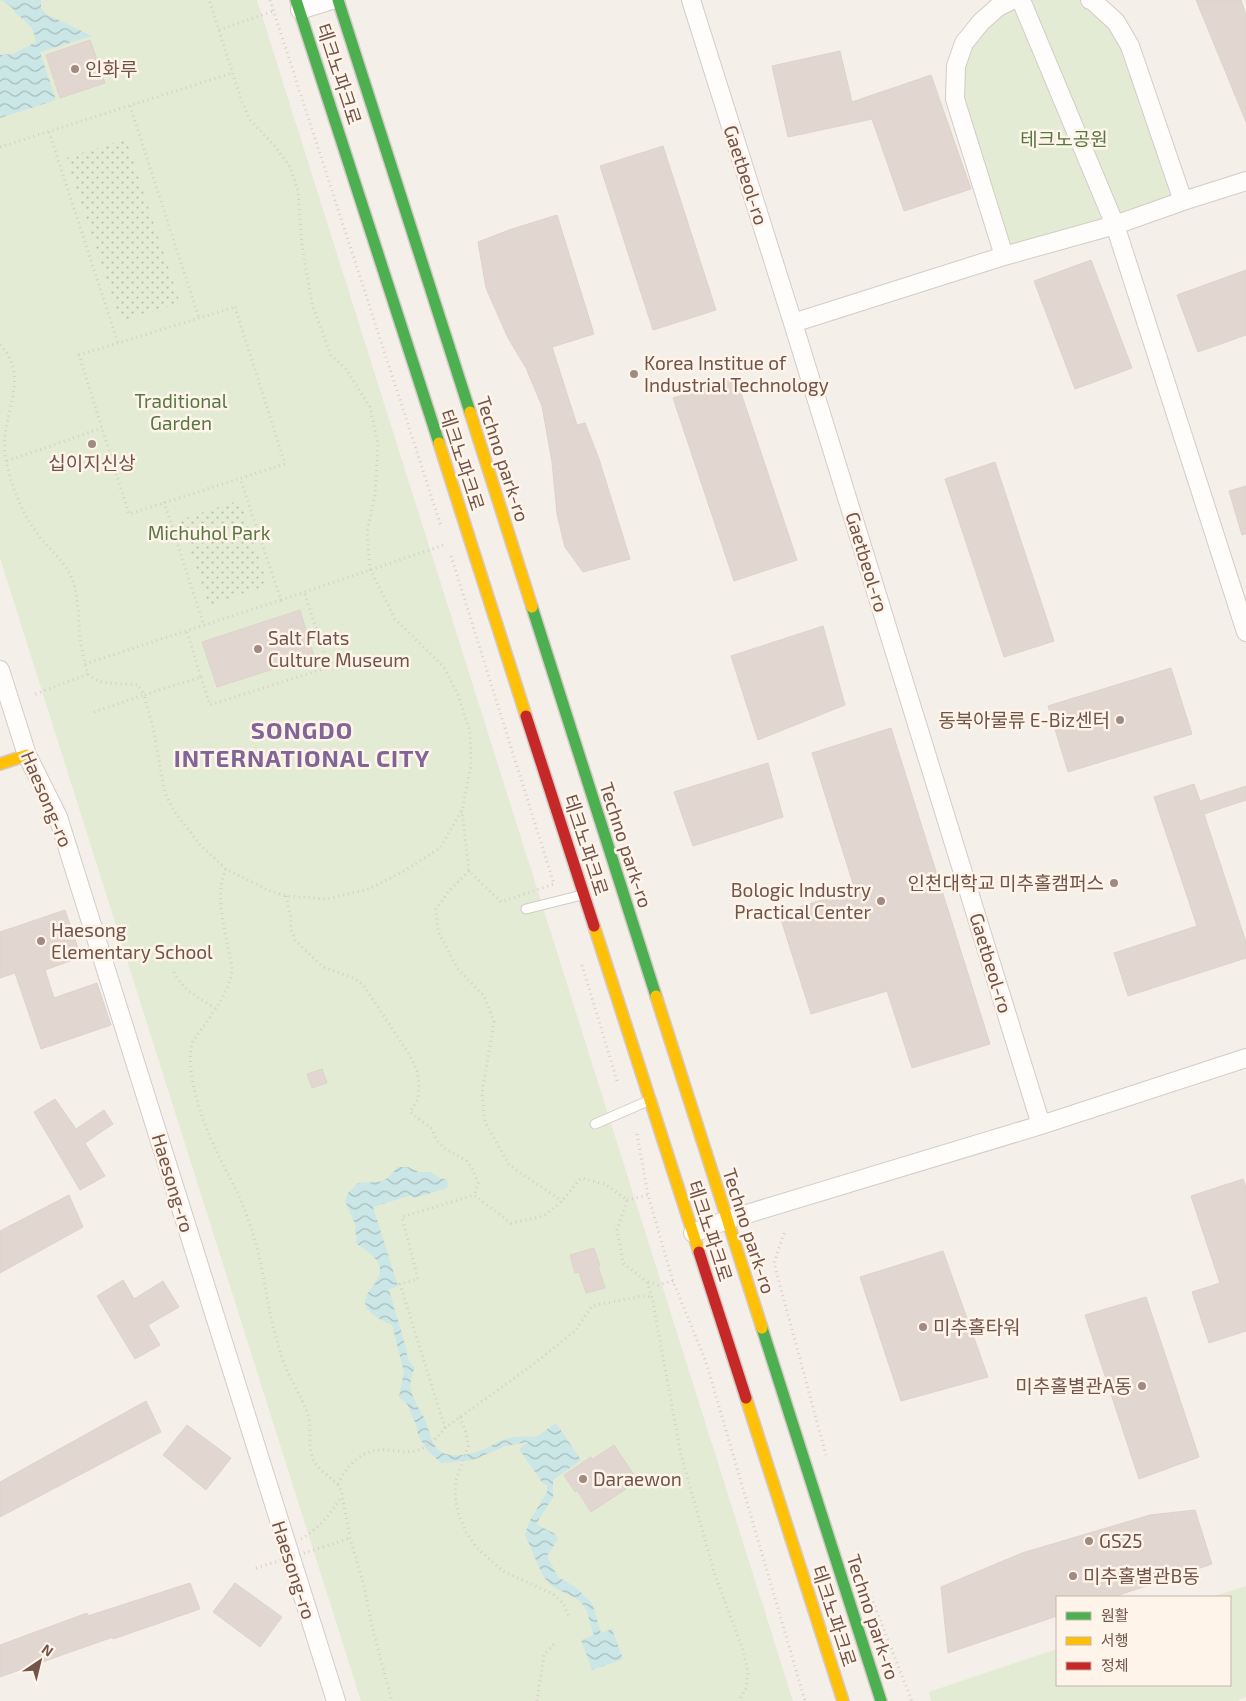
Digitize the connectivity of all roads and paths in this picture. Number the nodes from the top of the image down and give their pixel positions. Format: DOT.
graph roads {
  1 [pos="209,0"];
  2 [pos="270,0"];
  3 [pos="332,0"];
  4 [pos="338,0"];
  5 [pos="691,0"];
  6 [pos="1012,0"];
  7 [pos="1021,0"];
  8 [pos="1090,0"];
  9 [pos="298,5"];
  10 [pos="273,11"];
  11 [pos="218,30"];
  12 [pos="232,74"];
  13 [pos="130,106"];
  14 [pos="49,132"];
  15 [pos="0,147"];
  16 [pos="1246,181"];
  17 [pos="1183,201"];
  18 [pos="1115,225"];
  19 [pos="1004,256"];
  20 [pos="199,318"];
  21 [pos="793,323"];
  22 [pos="118,343"];
  23 [pos="0,345"];
  24 [pos="102,428"];
  25 [pos="6,462"];
  26 [pos="240,478"];
  27 [pos="164,502"];
  28 [pos="450,554"];
  29 [pos="370,569"];
  30 [pos="304,592"];
  31 [pos="281,600"];
  32 [pos="204,626"];
  33 [pos="187,632"];
  34 [pos="1246,632"];
  35 [pos="84,664"];
  36 [pos="0,670"];
  37 [pos="88,674"];
  38 [pos="201,677"];
  39 [pos="33,695"];
  40 [pos="144,696"];
  41 [pos="94,712"];
  42 [pos="27,755"];
  43 [pos="0,764"];
  44 [pos="462,810"];
  45 [pos="226,869"];
  46 [pos="469,871"];
  47 [pos="583,894"];
  48 [pos="286,896"];
  49 [pos="526,909"];
  50 [pos="580,956"];
  51 [pos="174,972"];
  52 [pos="215,1008"];
  53 [pos="1246,1058"];
  54 [pos="618,1084"];
  55 [pos="650,1101"];
  56 [pos="596,1124"];
  57 [pos="1042,1125"];
  58 [pos="636,1130"];
  59 [pos="648,1194"];
  60 [pos="474,1195"];
  61 [pos="562,1200"];
  62 [pos="627,1200"];
  63 [pos="727,1220"];
  64 [pos="784,1232"];
  65 [pos="693,1233"];
  66 [pos="673,1281"];
  67 [pos="647,1282"];
  68 [pos="652,1297"];
  69 [pos="460,1416"];
  70 [pos="445,1428"];
  71 [pos="828,1463"];
  72 [pos="338,1484"];
  73 [pos="341,1497"];
  74 [pos="350,1538"];
  75 [pos="301,1539"];
  76 [pos="256,1568"];
  77 [pos="870,1593"];
  78 [pos="570,1619"];
  79 [pos="555,1643"];
  80 [pos="336,1701"];
  81 [pos="392,1701"];
  82 [pos="537,1701"];
  83 [pos="739,1701"];
  84 [pos="805,1701"];
  85 [pos="843,1701"];
  86 [pos="881,1701"];
  87 [pos="912,1701"];
  1 -- 11 [label="path"];
  2 -- 10 [label="path"];
  3 -- 9 [label="street"];
  4 -- 63 [label="street, Techno park-ro"];
  5 -- 21 [label="street, Gaetbeol-ro"];
  6 -- 19 [label="street"];
  7 -- 18 [label="street"];
  8 -- 17 [label="street"];
  9 -- 47 [label="street, 테크노파크로"];
  10 -- 11 [label="path"];
  10 -- 29 [label="path"];
  11 -- 12 [label="path"];
  12 -- 13 [label="path"];
  12 -- 29 [label="path"];
  13 -- 14 [label="path"];
  13 -- 20 [label="path"];
  14 -- 15 [label="path"];
  14 -- 22 [label="path"];
  16 -- 17 [label="street"];
  17 -- 18 [label="street"];
  18 -- 19 [label="street"];
  18 -- 34 [label="street"];
  19 -- 21 [label="street"];
  20 -- 22 [label="path"];
  20 -- 26 [label="path"];
  21 -- 57 [label="street, Gaetbeol-ro"];
  22 -- 24 [label="path"];
  23 -- 25 [label="path"];
  24 -- 25 [label="path"];
  24 -- 27 [label="path"];
  25 -- 35 [label="path"];
  26 -- 27 [label="path"];
  26 -- 31 [label="path"];
  27 -- 32 [label="path"];
  28 -- 46 [label="path"];
  29 -- 30 [label="path"];
  29 -- 44 [label="path"];
  30 -- 31 [label="path"];
  30 -- 38 [label="path"];
  31 -- 32 [label="path"];
  32 -- 33 [label="path"];
  33 -- 35 [label="path"];
  33 -- 38 [label="path"];
  35 -- 37 [label="path"];
  36 -- 42 [label="street, Haesong-ro"];
  37 -- 39 [label="path"];
  37 -- 40 [label="path"];
  38 -- 40 [label="path"];
  40 -- 41 [label="path"];
  40 -- 45 [label="path"];
  42 -- 43 [label="street"];
  42 -- 80 [label="street, Haesong-ro"];
  44 -- 46 [label="path"];
  44 -- 48 [label="path"];
  45 -- 48 [label="path"];
  45 -- 52 [label="path"];
  46 -- 61 [label="path"];
  47 -- 49 [label="lane"];
  47 -- 55 [label="street, 테크노파크로"];
  48 -- 60 [label="path"];
  50 -- 54 [label="path"];
  51 -- 52 [label="path"];
  52 -- 72 [label="path"];
  53 -- 57 [label="street"];
  55 -- 56 [label="lane"];
  55 -- 65 [label="street, 테크노파크로"];
  57 -- 63 [label="street"];
  58 -- 59 [label="path"];
  59 -- 62 [label="path"];
  59 -- 66 [label="path"];
  60 -- 61 [label="path"];
  60 -- 70 [label="path"];
  61 -- 62 [label="path"];
  62 -- 67 [label="path"];
  63 -- 65 [label="street"];
  63 -- 86 [label="street, Techno park-ro"];
  64 -- 71 [label="path"];
  65 -- 85 [label="street, 테크노파크로"];
  66 -- 67 [label="path"];
  66 -- 84 [label="path"];
  67 -- 68 [label="path"];
  68 -- 69 [label="path"];
  68 -- 83 [label="path"];
  69 -- 70 [label="path"];
  69 -- 78 [label="path"];
  70 -- 72 [label="path"];
  72 -- 73 [label="path"];
  73 -- 74 [label="path"];
  73 -- 75 [label="path"];
  74 -- 76 [label="path, bridge"];
  74 -- 81 [label="path"];
  77 -- 87 [label="path"];
  79 -- 82 [label="path"];
}
